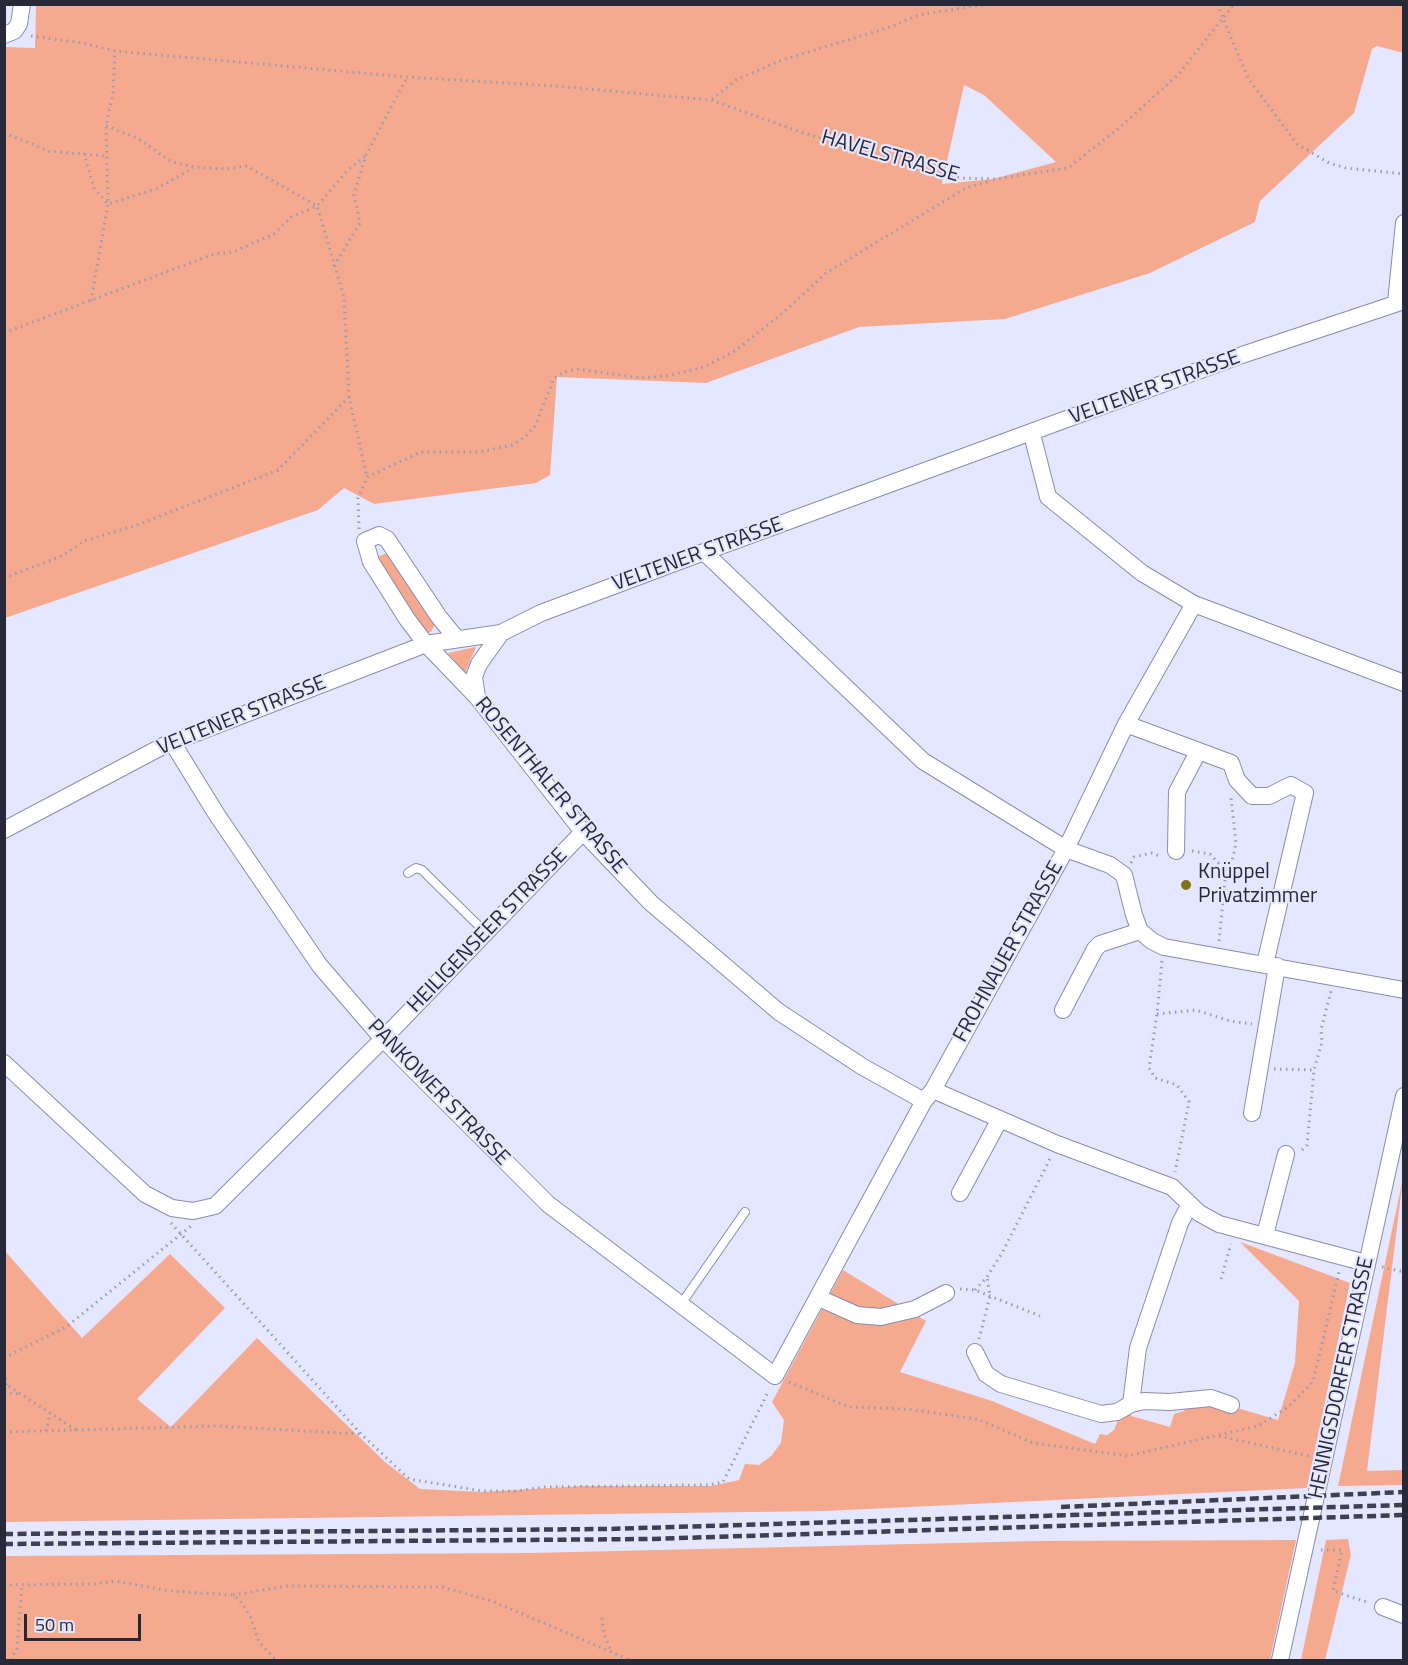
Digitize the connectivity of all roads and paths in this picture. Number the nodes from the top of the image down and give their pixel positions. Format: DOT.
graph roads {
  1 [pos="22,4"];
  2 [pos="988,4"];
  3 [pos="1217,4"];
  4 [pos="1234,4"];
  5 [pos="1222,17"];
  6 [pos="9,33"];
  7 [pos="115,51"];
  8 [pos="407,77"];
  9 [pos="711,100"];
  10 [pos="106,126"];
  11 [pos="4,133"];
  12 [pos="84,153"];
  13 [pos="366,155"];
  14 [pos="105,156"];
  15 [pos="194,167"];
  16 [pos="1404,174"];
  17 [pos="995,180"];
  18 [pos="108,204"];
  19 [pos="317,206"];
  20 [pos="1404,223"];
  21 [pos="334,266"];
  22 [pos="92,301"];
  23 [pos="1400,302"];
  24 [pos="4,333"];
  25 [pos="349,397"];
  26 [pos="1032,434"];
  27 [pos="367,477"];
  28 [pos="365,541"];
  29 [pos="704,552"];
  30 [pos="4,578"];
  31 [pos="1194,604"];
  32 [pos="501,633"];
  33 [pos="458,639"];
  34 [pos="426,644"];
  35 [pos="1404,683"];
  36 [pos="477,698"];
  37 [pos="1126,724"];
  38 [pos="172,742"];
  39 [pos="1198,752"];
  40 [pos="1231,796"];
  41 [pos="4,830"];
  42 [pos="583,832"];
  43 [pos="1066,849"];
  44 [pos="1176,853"];
  45 [pos="1226,871"];
  46 [pos="408,873"];
  47 [pos="1124,875"];
  48 [pos="1140,931"];
  49 [pos="486,933"];
  50 [pos="1164,947"];
  51 [pos="1218,955"];
  52 [pos="1271,965"];
  53 [pos="1404,990"];
  54 [pos="1330,993"];
  55 [pos="1063,1010"];
  56 [pos="1157,1014"];
  57 [pos="1253,1024"];
  58 [pos="383,1039"];
  59 [pos="4,1063"];
  60 [pos="1271,1069"];
  61 [pos="1314,1070"];
  62 [pos="929,1095"];
  63 [pos="1404,1096"];
  64 [pos="1252,1113"];
  65 [pos="1000,1119"];
  66 [pos="1058,1144"];
  67 [pos="1307,1145"];
  68 [pos="1286,1154"];
  69 [pos="1173,1187"];
  70 [pos="960,1193"];
  71 [pos="1190,1204"];
  72 [pos="215,1206"];
  73 [pos="746,1212"];
  74 [pos="166,1218"];
  75 [pos="1235,1228"];
  76 [pos="181,1234"];
  77 [pos="1265,1235"];
  78 [pos="1366,1263"];
  79 [pos="1404,1272"];
  80 [pos="987,1277"];
  81 [pos="1221,1280"];
  82 [pos="975,1290"];
  83 [pos="946,1293"];
  84 [pos="990,1296"];
  85 [pos="819,1298"];
  86 [pos="681,1304"];
  87 [pos="1040,1316"];
  88 [pos="982,1328"];
  89 [pos="975,1352"];
  90 [pos="4,1358"];
  91 [pos="4,1372"];
  92 [pos="776,1376"];
  93 [pos="6,1384"];
  94 [pos="4,1393"];
  95 [pos="21,1394"];
  96 [pos="1131,1404"];
  97 [pos="1232,1405"];
  98 [pos="50,1413"];
  99 [pos="76,1430"];
  100 [pos="46,1431"];
  101 [pos="4,1432"];
  102 [pos="361,1434"];
  103 [pos="1217,1436"];
  104 [pos="1325,1458"];
  105 [pos="1305,1550"];
  106 [pos="4,1584"];
  107 [pos="21,1584"];
  108 [pos="233,1595"];
  109 [pos="1383,1607"];
  110 [pos="1404,1615"];
  111 [pos="603,1618"];
  112 [pos="610,1651"];
  113 [pos="11,1660"];
  114 [pos="276,1660"];
  115 [pos="630,1660"];
  116 [pos="1280,1660"];
  1 -- 6 [label="street"];
  2 -- 9 [label="path"];
  3 -- 5 [label="path"];
  4 -- 5 [label="path, HAVELSTRASSE"];
  5 -- 16 [label="path"];
  5 -- 17 [label="path, HAVELSTRASSE"];
  6 -- 7 [label="path, HAVELSTRASSE"];
  7 -- 8 [label="path, HAVELSTRASSE"];
  7 -- 10 [label="path"];
  8 -- 9 [label="path, HAVELSTRASSE"];
  8 -- 13 [label="path"];
  9 -- 17 [label="path, HAVELSTRASSE"];
  10 -- 14 [label="path"];
  10 -- 15 [label="path"];
  11 -- 12 [label="path"];
  12 -- 14 [label="path"];
  12 -- 18 [label="path"];
  13 -- 19 [label="path"];
  13 -- 21 [label="path"];
  14 -- 18 [label="path"];
  15 -- 18 [label="path"];
  15 -- 19 [label="path"];
  17 -- 27 [label="path"];
  18 -- 22 [label="path"];
  19 -- 21 [label="path"];
  19 -- 22 [label="path"];
  20 -- 23 [label="street"];
  21 -- 25 [label="path"];
  22 -- 24 [label="path"];
  23 -- 26 [label="street, VELTENER STRASSE"];
  25 -- 27 [label="path"];
  25 -- 30 [label="path"];
  26 -- 29 [label="street, VELTENER STRASSE"];
  26 -- 31 [label="street"];
  27 -- 28 [label="path"];
  28 -- 33 [label="street"];
  28 -- 34 [label="street, ROSENTHALER STRASSE"];
  29 -- 32 [label="street, VELTENER STRASSE"];
  29 -- 43 [label="street"];
  31 -- 35 [label="street"];
  31 -- 37 [label="street, FROHNAUER STRASSE"];
  32 -- 33 [label="street, VELTENER STRASSE"];
  32 -- 36 [label="street"];
  33 -- 34 [label="street, VELTENER STRASSE"];
  34 -- 36 [label="street, ROSENTHALER STRASSE"];
  34 -- 38 [label="street, VELTENER STRASSE"];
  36 -- 42 [label="street, ROSENTHALER STRASSE"];
  37 -- 39 [label="street"];
  37 -- 43 [label="street, FROHNAUER STRASSE"];
  38 -- 41 [label="street, VELTENER STRASSE"];
  38 -- 58 [label="street, PANKOWER STRASSE"];
  39 -- 44 [label="street"];
  39 -- 52 [label="street"];
  40 -- 45 [label="path"];
  42 -- 49 [label="street, HEILIGENSEER STRASSE"];
  42 -- 62 [label="street, ROSENTHALER STRASSE"];
  43 -- 47 [label="street"];
  43 -- 62 [label="street, FROHNAUER STRASSE"];
  44 -- 45 [label="path"];
  44 -- 47 [label="path"];
  45 -- 51 [label="path"];
  46 -- 49 [label="lane"];
  47 -- 48 [label="street"];
  48 -- 50 [label="street"];
  48 -- 55 [label="street"];
  49 -- 58 [label="street, HEILIGENSEER STRASSE"];
  50 -- 51 [label="street"];
  50 -- 56 [label="path"];
  51 -- 52 [label="street"];
  52 -- 53 [label="street"];
  52 -- 64 [label="street"];
  54 -- 61 [label="path"];
  56 -- 57 [label="path"];
  56 -- 69 [label="path"];
  58 -- 72 [label="street, HEILIGENSEER STRASSE"];
  58 -- 86 [label="street, PANKOWER STRASSE"];
  59 -- 72 [label="street"];
  60 -- 61 [label="path"];
  61 -- 67 [label="path"];
  62 -- 65 [label="street, ROSENTHALER STRASSE"];
  62 -- 85 [label="street, FROHNAUER STRASSE"];
  63 -- 78 [label="street, HENNIGSDORFER STRASSE"];
  65 -- 66 [label="street, ROSENTHALER STRASSE"];
  65 -- 70 [label="street"];
  66 -- 69 [label="street, ROSENTHALER STRASSE"];
  66 -- 80 [label="path"];
  68 -- 77 [label="street"];
  69 -- 71 [label="street, ROSENTHALER STRASSE"];
  71 -- 75 [label="street, ROSENTHALER STRASSE"];
  71 -- 96 [label="street"];
  72 -- 76 [label="path"];
  73 -- 86 [label="lane"];
  74 -- 76 [label="path"];
  75 -- 77 [label="street, ROSENTHALER STRASSE"];
  75 -- 81 [label="path"];
  76 -- 90 [label="path"];
  76 -- 102 [label="path"];
  77 -- 78 [label="street, ROSENTHALER STRASSE"];
  78 -- 79 [label="path"];
  78 -- 104 [label="street, HENNIGSDORFER STRASSE"];
  80 -- 82 [label="path"];
  80 -- 84 [label="path"];
  82 -- 83 [label="path"];
  82 -- 84 [label="path"];
  83 -- 85 [label="street"];
  84 -- 87 [label="path"];
  84 -- 88 [label="path"];
  85 -- 92 [label="street, FROHNAUER STRASSE"];
  86 -- 92 [label="street, PANKOWER STRASSE"];
  89 -- 96 [label="street"];
  91 -- 93 [label="path"];
  92 -- 102 [label="path"];
  93 -- 95 [label="path"];
  94 -- 95 [label="path"];
  95 -- 98 [label="path"];
  96 -- 97 [label="street"];
  98 -- 99 [label="path"];
  98 -- 100 [label="path"];
  99 -- 100 [label="path"];
  99 -- 102 [label="path"];
  100 -- 101 [label="path"];
  103 -- 104 [label="path"];
  104 -- 105 [label="street, HENNIGSDORFER STRASSE"];
  105 -- 109 [label="path"];
  105 -- 116 [label="street, HENNIGSDORFER STRASSE"];
  106 -- 107 [label="path"];
  107 -- 108 [label="path"];
  107 -- 113 [label="path"];
  108 -- 112 [label="path"];
  108 -- 114 [label="path"];
  109 -- 110 [label="street"];
  111 -- 112 [label="path"];
  112 -- 115 [label="path"];
}
